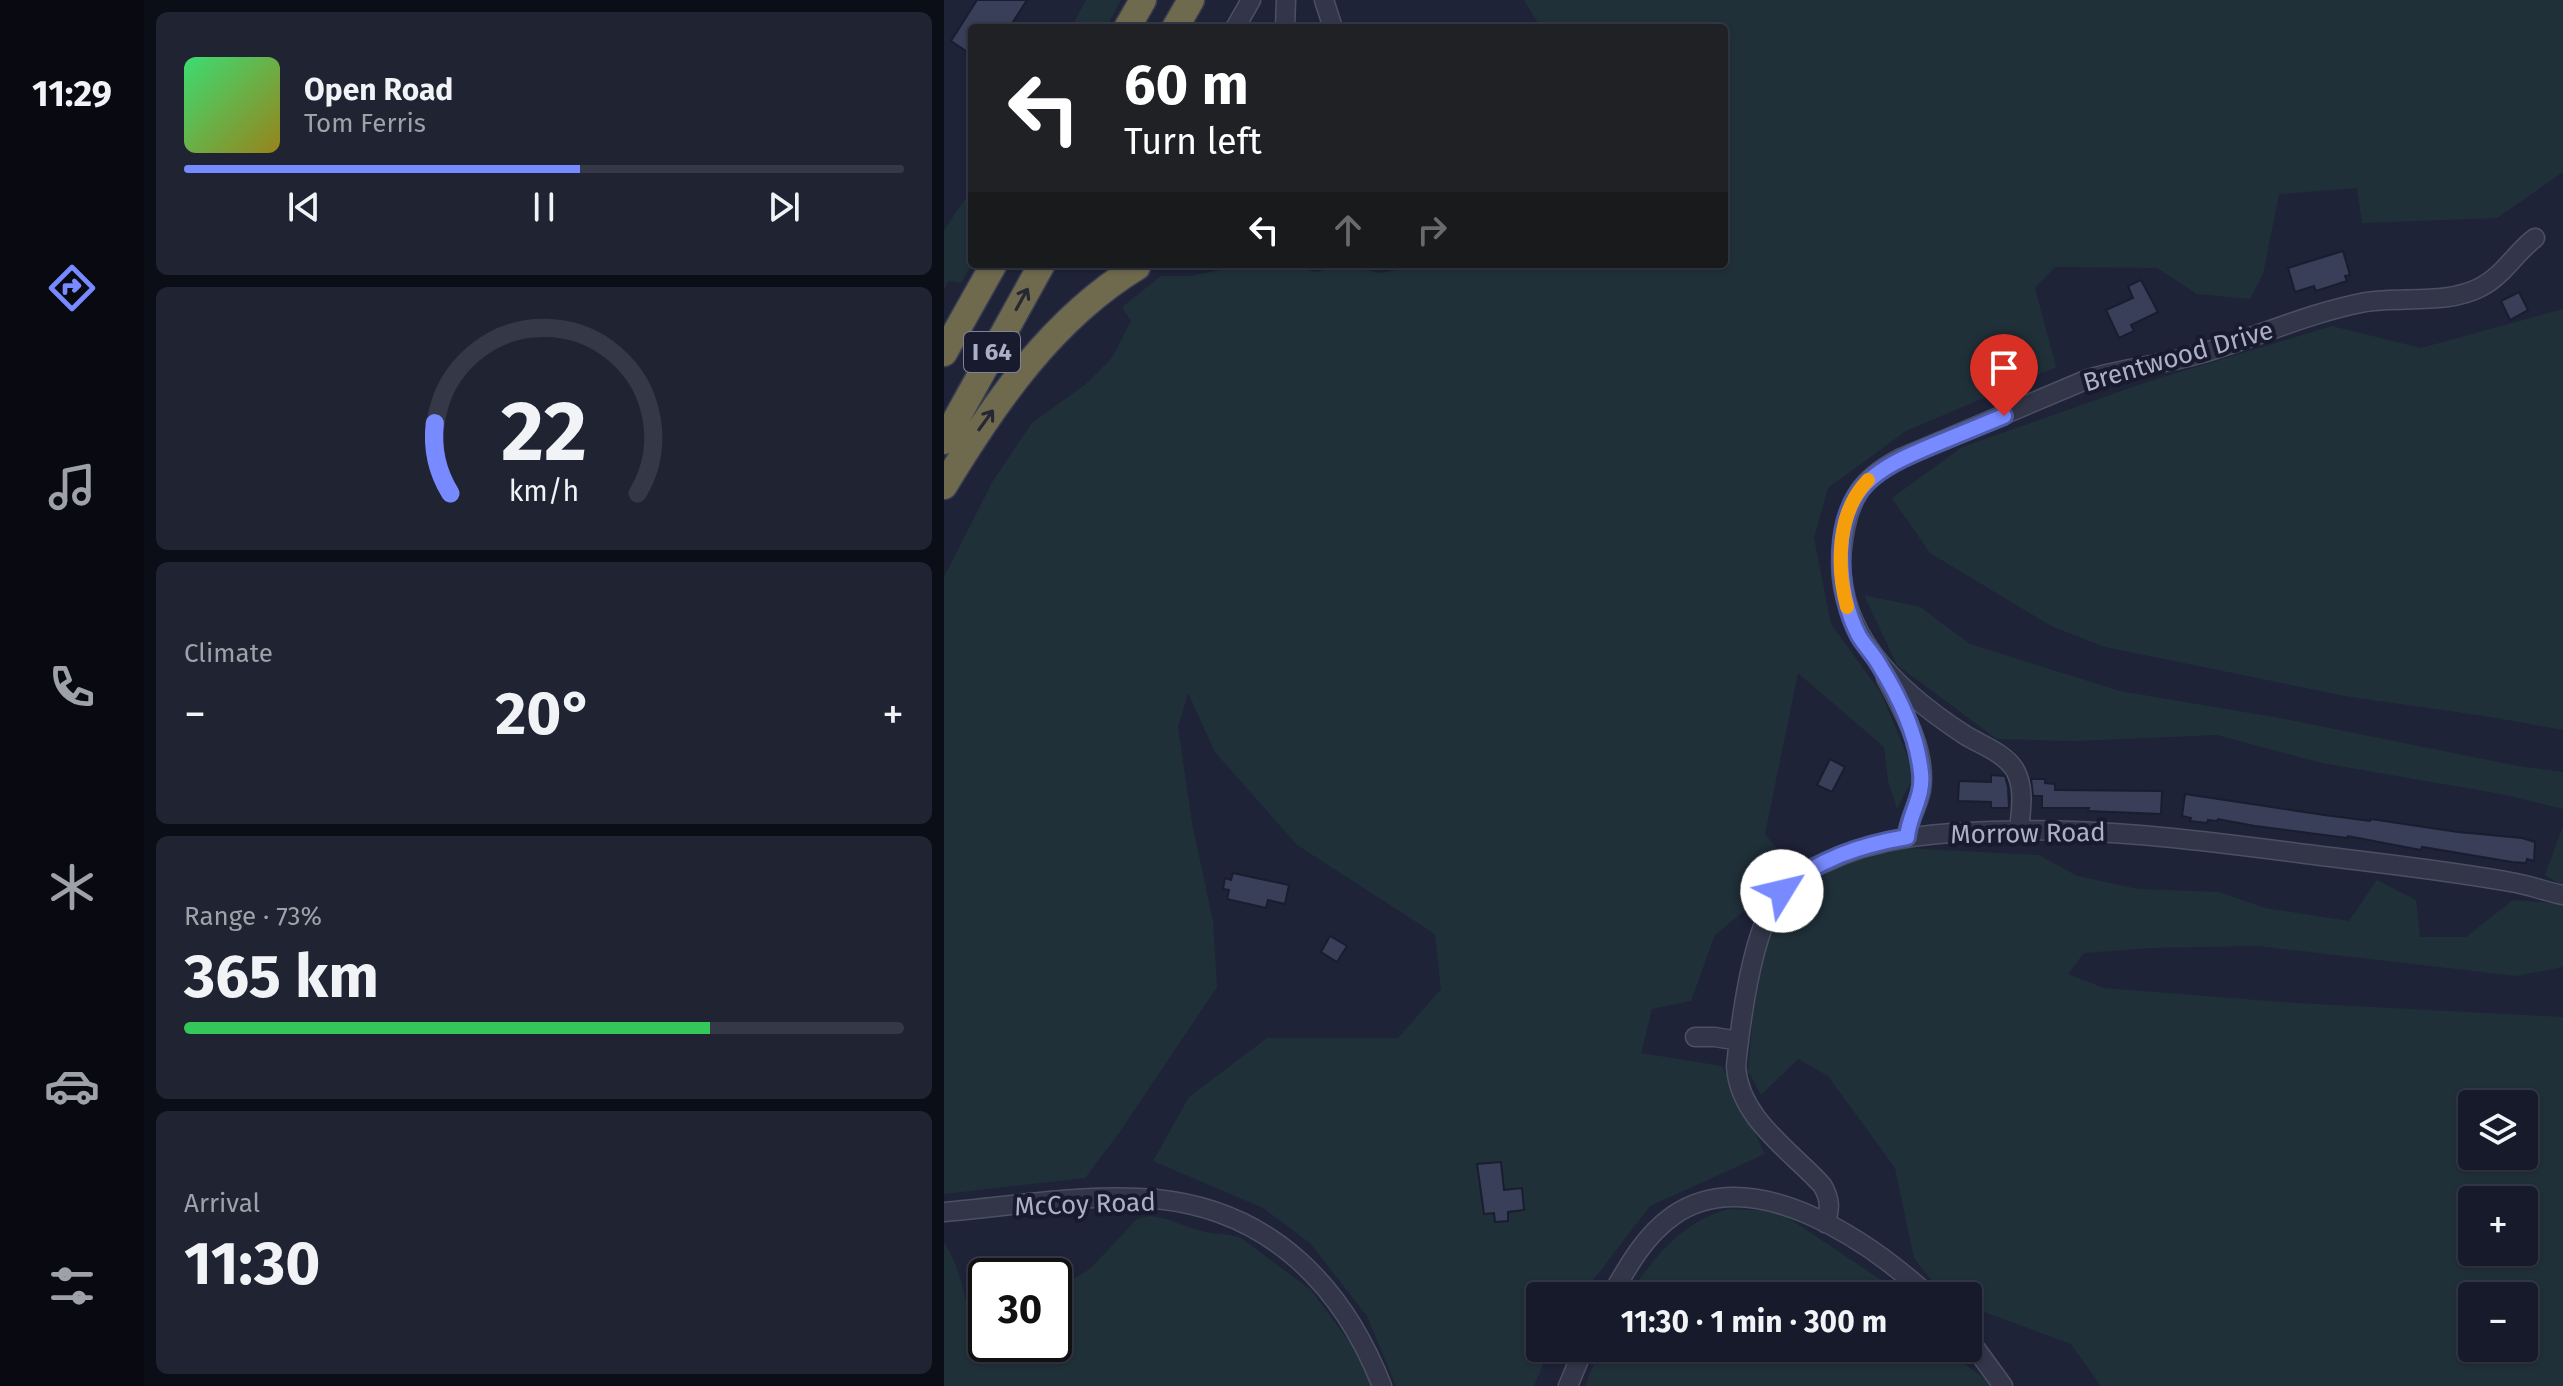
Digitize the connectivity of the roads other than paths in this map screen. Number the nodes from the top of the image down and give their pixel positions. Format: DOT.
graph roads {
  1 [pos="1143,0"];
  2 [pos="1191,0"];
  3 [pos="1251,0"];
  4 [pos="1286,0"];
  5 [pos="1324,0"];
  6 [pos="1129,24"];
  7 [pos="1177,24"];
  8 [pos="1237,24"];
  9 [pos="1285,24"];
  10 [pos="1330,24"];
  11 [pos="2535,238"];
  12 [pos="992,268"];
  13 [pos="1040,268"];
  14 [pos="1138,268"];
  15 [pos="944,353"];
  16 [pos="944,441"];
  17 [pos="944,486"];
  18 [pos="1880,665"];
  19 [pos="2019,830"];
  20 [pos="1907,837"];
  21 [pos="2563,895"];
  22 [pos="1695,1037"];
  23 [pos="1739,1041"];
  24 [pos="944,1212"];
  25 [pos="1825,1223"];
  26 [pos="1620,1282"];
  27 [pos="1912,1282"];
  28 [pos="1982,1357"];
  29 [pos="1578,1362"];
  30 [pos="1382,1386"];
  31 [pos="1568,1386"];
  32 [pos="2003,1386"];
  1 -- 6 [label="highway"];
  2 -- 7 [label="highway"];
  3 -- 8 [label="street"];
  4 -- 9 [label="street"];
  5 -- 10 [label="street"];
  11 -- 18 [label="street, Brentwood Drive"];
  12 -- 15 [label="highway, I 64"];
  16 -- 13 [label="highway, I 64, one-way"];
  17 -- 14 [label="highway, one-way"];
  18 -- 19 [label="street, Brentwood Drive"];
  18 -- 20 [label="street"];
  19 -- 20 [label="street, Morrow Road"];
  19 -- 21 [label="street, Morrow Road"];
  20 -- 23 [label="street, Morrow Road"];
  22 -- 23 [label="street"];
  23 -- 25 [label="street, Morrow Road"];
  24 -- 30 [label="street, McCoy Road"];
  25 -- 26 [label="street"];
  25 -- 27 [label="street"];
  28 -- 32 [label="street"];
  29 -- 31 [label="street"];
}
